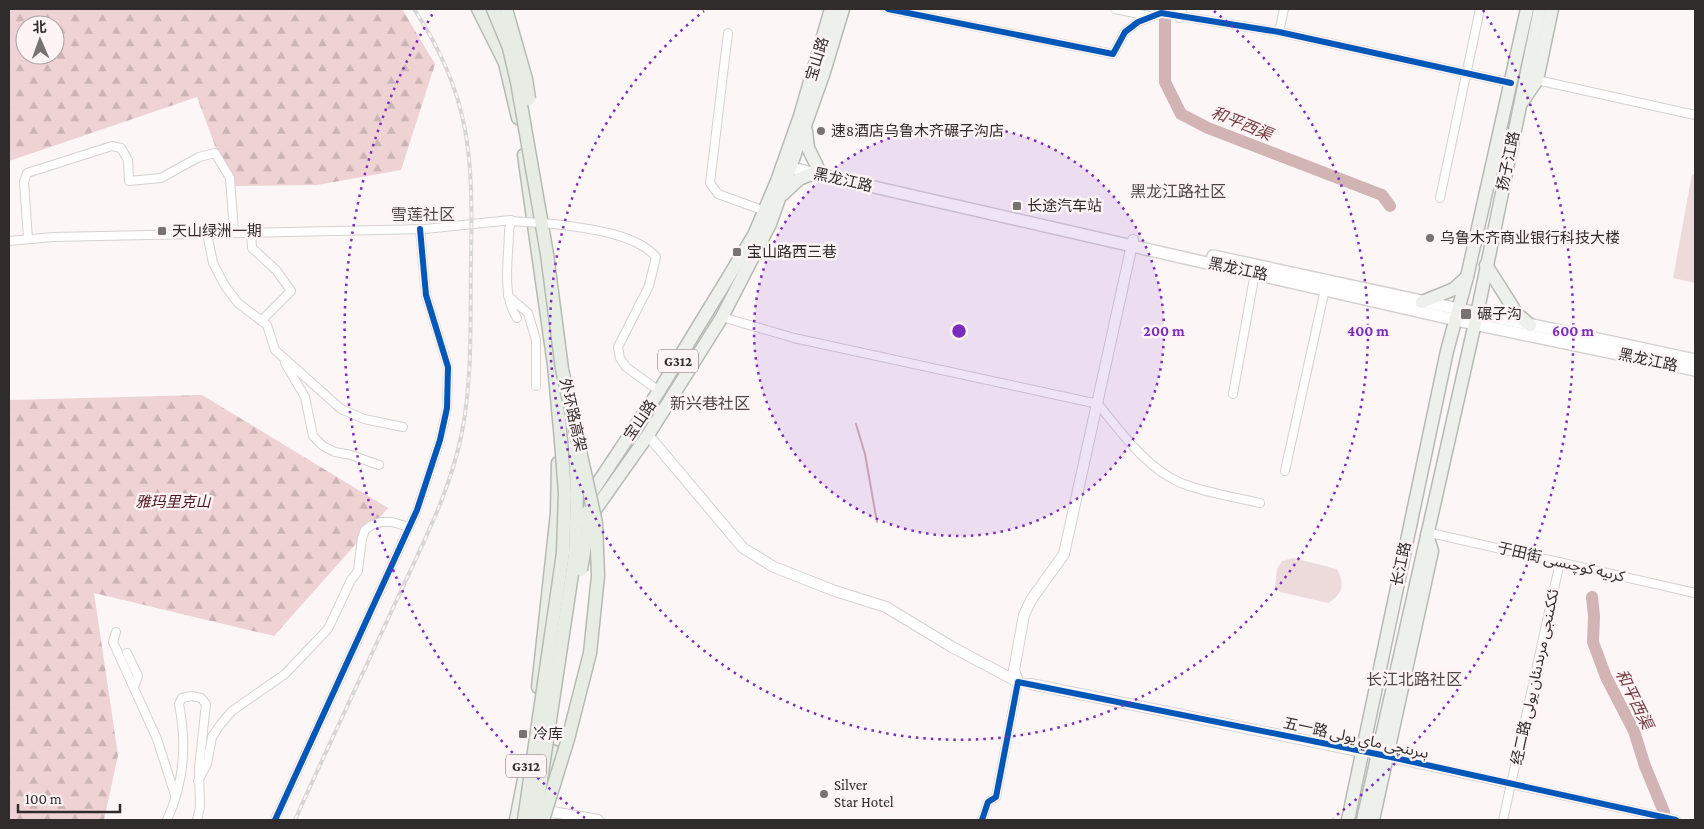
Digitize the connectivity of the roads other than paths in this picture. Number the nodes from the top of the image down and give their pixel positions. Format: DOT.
graph roads {
  1 [pos="478,9"];
  2 [pos="493,9"];
  3 [pos="507,9"];
  4 [pos="831,9"];
  5 [pos="843,9"];
  6 [pos="888,9"];
  7 [pos="1114,9"];
  8 [pos="1284,9"];
  9 [pos="1480,9"];
  10 [pos="1527,9"];
  11 [pos="1540,9"];
  12 [pos="1552,9"];
  13 [pos="1180,14"];
  14 [pos="1150,16"];
  15 [pos="1279,32"];
  16 [pos="728,33"];
  17 [pos="1465,73"];
  18 [pos="1537,80"];
  19 [pos="1511,83"];
  20 [pos="1518,109"];
  21 [pos="1695,115"];
  22 [pos="805,126"];
  23 [pos="788,163"];
  24 [pos="815,169"];
  25 [pos="781,196"];
  26 [pos="1440,198"];
  27 [pos="765,210"];
  28 [pos="512,220"];
  29 [pos="420,229"];
  30 [pos="234,232"];
  31 [pos="251,232"];
  32 [pos="207,233"];
  33 [pos="28,239"];
  34 [pos="9,241"];
  35 [pos="1132,243"];
  36 [pos="1486,265"];
  37 [pos="1255,273"];
  38 [pos="1467,277"];
  39 [pos="1326,289"];
  40 [pos="508,296"];
  41 [pos="1422,302"];
  42 [pos="1456,314"];
  43 [pos="722,317"];
  44 [pos="518,318"];
  45 [pos="1476,319"];
  46 [pos="261,321"];
  47 [pos="1530,325"];
  48 [pos="280,355"];
  49 [pos="1695,360"];
  50 [pos="1695,370"];
  51 [pos="536,386"];
  52 [pos="659,391"];
  53 [pos="1233,394"];
  54 [pos="1098,404"];
  55 [pos="558,426"];
  56 [pos="403,427"];
  57 [pos="648,435"];
  58 [pos="575,439"];
  59 [pos="379,465"];
  60 [pos="1285,471"];
  61 [pos="1260,503"];
  62 [pos="409,527"];
  63 [pos="1426,532"];
  64 [pos="1560,562"];
  65 [pos="1695,593"];
  66 [pos="116,632"];
  67 [pos="127,653"];
  68 [pos="1018,682"];
  69 [pos="1031,684"];
  70 [pos="134,687"];
  71 [pos="536,711"];
  72 [pos="1362,752"];
  73 [pos="1382,756"];
  74 [pos="198,781"];
  75 [pos="1512,783"];
  76 [pos="175,796"];
  77 [pos="539,818"];
  78 [pos="1650,818"];
  79 [pos="167,820"];
  80 [pos="197,820"];
  81 [pos="276,820"];
  82 [pos="516,820"];
  83 [pos="524,820"];
  84 [pos="550,820"];
  85 [pos="598,820"];
  86 [pos="982,820"];
  87 [pos="1348,820"];
  88 [pos="1363,820"];
  89 [pos="1373,820"];
  90 [pos="1503,820"];
  91 [pos="1676,820"];
  1 -- 55 [label="highway"];
  2 -- 77 [label="highway, 外环路高架, bridge"];
  3 -- 58 [label="highway"];
  3 -- 84 [label="highway, 外环路高架, bridge"];
  4 -- 23 [label="main road, 宝山路 / G312"];
  5 -- 22 [label="main road, 宝山路 / G312"];
  6 -- 14 [label="street"];
  7 -- 14 [label="street"];
  8 -- 15 [label="street"];
  9 -- 17 [label="street"];
  10 -- 19 [label="main road, 扬子江路"];
  11 -- 20 [label="main road, 扬子江路"];
  12 -- 18 [label="main road"];
  13 -- 14 [label="street"];
  13 -- 15 [label="street"];
  15 -- 17 [label="street"];
  16 -- 27 [label="street"];
  17 -- 19 [label="street"];
  17 -- 26 [label="street"];
  18 -- 20 [label="main road"];
  18 -- 21 [label="street"];
  19 -- 38 [label="main road, 扬子江路"];
  20 -- 36 [label="main road, 扬子江路"];
  22 -- 23 [label="main road, 宝山路 / G312"];
  22 -- 24 [label="main road"];
  23 -- 24 [label="main road, 黑龙江路"];
  23 -- 25 [label="main road, 宝山路 / G312"];
  23 -- 27 [label="main road, 宝山路 / G312"];
  24 -- 25 [label="main road"];
  24 -- 35 [label="main road, 黑龙江路"];
  25 -- 43 [label="main road, 宝山路 / G312"];
  27 -- 52 [label="main road, 宝山路 / G312"];
  28 -- 29 [label="street"];
  28 -- 40 [label="street"];
  28 -- 52 [label="street, bridge"];
  29 -- 31 [label="street"];
  29 -- 62 [label="street"];
  30 -- 31 [label="street"];
  30 -- 32 [label="street"];
  30 -- 33 [label="street"];
  31 -- 46 [label="street"];
  32 -- 33 [label="street"];
  32 -- 46 [label="street"];
  33 -- 34 [label="street"];
  35 -- 37 [label="main road, 黑龙江路"];
  35 -- 41 [label="main road, 黑龙江路"];
  35 -- 54 [label="street"];
  36 -- 45 [label="main road, 扬子江路"];
  36 -- 47 [label="main road"];
  37 -- 39 [label="main road, 黑龙江路"];
  37 -- 53 [label="street"];
  38 -- 41 [label="main road"];
  38 -- 42 [label="main road, 扬子江路"];
  39 -- 42 [label="main road, 黑龙江路"];
  39 -- 60 [label="street"];
  40 -- 44 [label="street"];
  40 -- 51 [label="street"];
  41 -- 42 [label="main road, 黑龙江路"];
  42 -- 45 [label="main road, 黑龙江路"];
  42 -- 72 [label="main road, 长江路"];
  43 -- 54 [label="street"];
  43 -- 57 [label="main road, 宝山路 / G312"];
  45 -- 47 [label="main road, 黑龙江路"];
  45 -- 50 [label="main road, 黑龙江路"];
  45 -- 63 [label="main road, 长江路"];
  46 -- 48 [label="street"];
  47 -- 49 [label="main road, 黑龙江路"];
  48 -- 56 [label="street"];
  48 -- 59 [label="street"];
  52 -- 71 [label="main road, 宝山路 / G312"];
  54 -- 61 [label="street"];
  54 -- 68 [label="street"];
  55 -- 71 [label="highway"];
  55 -- 83 [label="highway, bridge"];
  57 -- 68 [label="street"];
  57 -- 77 [label="main road, 宝山路 / G312"];
  58 -- 77 [label="highway, bridge"];
  58 -- 77 [label="highway, bridge"];
  62 -- 74 [label="street"];
  62 -- 81 [label="street"];
  63 -- 64 [label="street, 于田街 كرىيە كوچىسى"];
  63 -- 73 [label="main road, 长江路"];
  64 -- 65 [label="street, 于田街 كرىيە كوچىسى"];
  64 -- 75 [label="street, 经二路 ئككىنجى مرىدىئان يولى"];
  66 -- 70 [label="street"];
  67 -- 70 [label="street"];
  68 -- 69 [label="street"];
  68 -- 86 [label="street"];
  69 -- 72 [label="street, 五一路 بىرىنچى ماي يولى"];
  70 -- 76 [label="street"];
  71 -- 82 [label="main road, 宝山路 / G312"];
  72 -- 73 [label="street, 五一路 بىرىنچى ماي يولى"];
  72 -- 87 [label="main road, 长江路"];
  73 -- 75 [label="street, 五一路 بىرىنچى ماي يولى"];
  73 -- 88 [label="main road, 长江路"];
  73 -- 89 [label="main road"];
  74 -- 76 [label="street"];
  74 -- 80 [label="street"];
  75 -- 78 [label="street, 五一路 بىرىنچى ماي يولى"];
  75 -- 90 [label="street, 经二路 ئككىنجى مرىدىئان يولى"];
  76 -- 79 [label="street"];
  77 -- 85 [label="street"];
  78 -- 91 [label="street, 五一路 بىرىنچى ماي يولى"];
}
